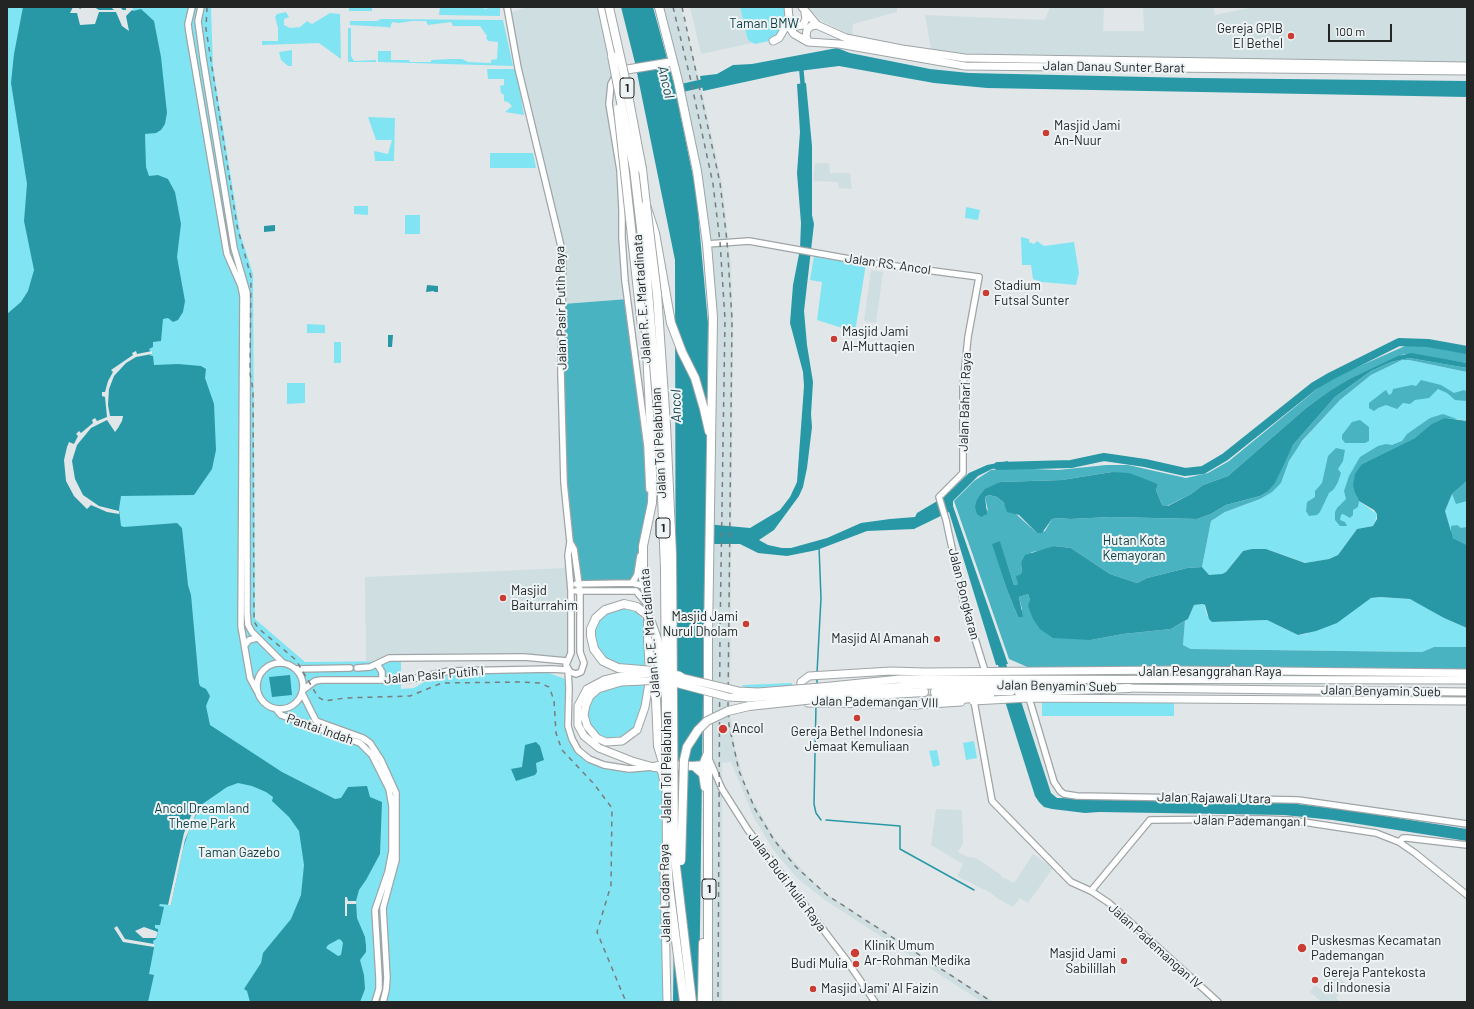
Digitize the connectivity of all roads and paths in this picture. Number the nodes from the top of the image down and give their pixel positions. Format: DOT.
graph roads {
  1 [pos="192,7"];
  2 [pos="201,7"];
  3 [pos="507,7"];
  4 [pos="601,7"];
  5 [pos="609,7"];
  6 [pos="659,7"];
  7 [pos="788,7"];
  8 [pos="804,10"];
  9 [pos="790,21"];
  10 [pos="817,25"];
  11 [pos="773,42"];
  12 [pos="808,42"];
  13 [pos="670,51"];
  14 [pos="932,57"];
  15 [pos="667,63"];
  16 [pos="615,66"];
  17 [pos="1467,66"];
  18 [pos="1438,68"];
  19 [pos="205,70"];
  20 [pos="675,71"];
  21 [pos="1467,71"];
  22 [pos="197,72"];
  23 [pos="646,205"];
  24 [pos="707,244"];
  25 [pos="240,268"];
  26 [pos="234,270"];
  27 [pos="979,278"];
  28 [pos="646,345"];
  29 [pos="648,384"];
  30 [pos="639,385"];
  31 [pos="712,452"];
  32 [pos="944,516"];
  33 [pos="570,542"];
  34 [pos="632,583"];
  35 [pos="571,584"];
  36 [pos="578,584"];
  37 [pos="644,586"];
  38 [pos="571,591"];
  39 [pos="580,592"];
  40 [pos="648,605"];
  41 [pos="257,638"];
  42 [pos="245,645"];
  43 [pos="566,661"];
  44 [pos="283,663"];
  45 [pos="377,664"];
  46 [pos="350,668"];
  47 [pos="357,668"];
  48 [pos="296,669"];
  49 [pos="568,670"];
  50 [pos="985,671"];
  51 [pos="1072,672"];
  52 [pos="1279,672"];
  53 [pos="1337,672"];
  54 [pos="650,673"];
  55 [pos="1467,673"];
  56 [pos="680,676"];
  57 [pos="809,676"];
  58 [pos="621,679"];
  59 [pos="1132,679"];
  60 [pos="1312,679"];
  61 [pos="1413,679"];
  62 [pos="382,680"];
  63 [pos="1467,680"];
  64 [pos="1243,681"];
  65 [pos="1129,688"];
  66 [pos="1183,689"];
  67 [pos="821,690"];
  68 [pos="1279,690"];
  69 [pos="1318,690"];
  70 [pos="257,691"];
  71 [pos="956,691"];
  72 [pos="1021,691"];
  73 [pos="1412,691"];
  74 [pos="302,692"];
  75 [pos="1467,693"];
  76 [pos="925,695"];
  77 [pos="990,695"];
  78 [pos="973,697"];
  79 [pos="1179,698"];
  80 [pos="1000,699"];
  81 [pos="1295,699"];
  82 [pos="1303,699"];
  83 [pos="1467,701"];
  84 [pos="276,709"];
  85 [pos="667,744"];
  86 [pos="707,760"];
  87 [pos="667,765"];
  88 [pos="694,766"];
  89 [pos="654,767"];
  90 [pos="1467,824"];
  91 [pos="1397,841"];
  92 [pos="1467,845"];
  93 [pos="1091,891"];
  94 [pos="1467,895"];
  95 [pos="684,928"];
  96 [pos="376,999"];
  97 [pos="383,1001"];
  98 [pos="666,1002"];
  99 [pos="684,1002"];
  100 [pos="692,1002"];
  101 [pos="702,1002"];
  102 [pos="708,1002"];
  103 [pos="875,1002"];
  104 [pos="1218,1002"];
  1 -- 22 [label="street"];
  2 -- 19 [label="street"];
  3 -- 33 [label="street, Jalan Pasir Putih Raya"];
  4 -- 16 [label="highway, Jalan Tol Pelabuhan / 1"];
  5 -- 16 [label="highway"];
  5 -- 23 [label="highway, Jalan Tol Pelabuhan / 1, bridge"];
  6 -- 13 [label="highway, 1"];
  7 -- 9 [label="main road"];
  8 -- 9 [label="main road"];
  8 -- 10 [label="main road, Jalan Danau Sunter Barat"];
  9 -- 11 [label="main road"];
  9 -- 12 [label="main road"];
  10 -- 12 [label="main road"];
  10 -- 14 [label="main road, Jalan Danau Sunter Barat"];
  12 -- 14 [label="main road, Jalan Danau Sunter Barat"];
  13 -- 15 [label="highway, 1"];
  13 -- 20 [label="highway, 1"];
  14 -- 18 [label="main road, Jalan Danau Sunter Barat"];
  15 -- 16 [label="highway, 1"];
  15 -- 20 [label="highway, 1"];
  16 -- 28 [label="highway, Jalan R. E. Martadinata / 1"];
  16 -- 28 [label="highway, bridge"];
  16 -- 30 [label="street"];
  16 -- 85 [label="highway, Jalan Tol Pelabuhan / 1, bridge"];
  17 -- 18 [label="main road, Jalan Danau Sunter Barat"];
  18 -- 21 [label="main road, Jalan Danau Sunter Barat"];
  19 -- 22 [label="street"];
  19 -- 25 [label="street"];
  20 -- 24 [label="highway, 1"];
  22 -- 26 [label="street"];
  23 -- 31 [label="highway, bridge"];
  23 -- 95 [label="highway, Jalan Tol Pelabuhan / 1, bridge"];
  24 -- 27 [label="street, Jalan RS. Ancol"];
  24 -- 31 [label="highway, 1"];
  25 -- 26 [label="street"];
  25 -- 41 [label="street"];
  26 -- 42 [label="street"];
  27 -- 32 [label="street, Jalan Bahari Raya"];
  28 -- 29 [label="highway, Jalan R. E. Martadinata / 1"];
  29 -- 30 [label="street"];
  29 -- 37 [label="highway, Jalan R. E. Martadinata / 1"];
  30 -- 34 [label="street"];
  31 -- 86 [label="highway, 1"];
  32 -- 50 [label="street, Jalan Bongkaran"];
  33 -- 35 [label="street, Jalan Pasir Putih Raya"];
  33 -- 36 [label="street, Jalan Pasir Putih Raya"];
  34 -- 36 [label="street"];
  34 -- 37 [label="street"];
  35 -- 36 [label="street"];
  35 -- 38 [label="street, Jalan Pasir Putih Raya"];
  36 -- 39 [label="street, Jalan Pasir Putih Raya"];
  37 -- 40 [label="highway, Jalan R. E. Martadinata / 1"];
  38 -- 39 [label="street"];
  38 -- 43 [label="street, Jalan Pasir Putih Raya"];
  39 -- 40 [label="street"];
  39 -- 49 [label="street, Jalan Pasir Putih Raya"];
  40 -- 54 [label="highway, Jalan R. E. Martadinata / 1"];
  41 -- 42 [label="street"];
  41 -- 44 [label="street"];
  42 -- 70 [label="street"];
  43 -- 45 [label="street, Jalan Pasir Putih I"];
  43 -- 49 [label="street, Jalan Pasir Putih Raya"];
  44 -- 48 [label="street"];
  44 -- 70 [label="street"];
  45 -- 47 [label="street, Jalan Pasir Putih I"];
  45 -- 62 [label="street"];
  46 -- 48 [label="street"];
  48 -- 74 [label="street"];
  49 -- 62 [label="street, Jalan Pasir Putih I"];
  49 -- 89 [label="street, Jalan Pasir Putih Raya"];
  50 -- 51 [label="main road, Jalan Pesanggrahan Raya"];
  50 -- 57 [label="main road, Jalan Pesanggrahan Raya"];
  51 -- 52 [label="main road, Jalan Pesanggrahan Raya"];
  51 -- 59 [label="main road"];
  52 -- 53 [label="main road, Jalan Pesanggrahan Raya"];
  52 -- 64 [label="main road"];
  53 -- 55 [label="main road, Jalan Pesanggrahan Raya"];
  53 -- 60 [label="main road"];
  54 -- 58 [label="main road, Jalan Benyamin Sueb"];
  54 -- 87 [label="highway, Jalan R. E. Martadinata / 1"];
  56 -- 58 [label="main road, Jalan Benyamin Sueb, bridge"];
  56 -- 67 [label="main road, Jalan Benyamin Sueb, bridge"];
  56 -- 85 [label="highway, bridge"];
  57 -- 78 [label="main road, Jalan Pademangan VIII"];
  58 -- 67 [label="main road, Jalan Benyamin Sueb, bridge"];
  58 -- 89 [label="main road, Jalan Benyamin Sueb"];
  59 -- 64 [label="main road, Jalan Benyamin Sueb"];
  59 -- 72 [label="main road, Jalan Benyamin Sueb"];
  60 -- 61 [label="main road, Jalan Benyamin Sueb"];
  60 -- 64 [label="main road, Jalan Benyamin Sueb"];
  61 -- 63 [label="main road, Jalan Benyamin Sueb"];
  61 -- 73 [label="main road"];
  62 -- 74 [label="street, Jalan Pasir Putih I"];
  65 -- 66 [label="main road, Jalan Benyamin Sueb"];
  65 -- 72 [label="highway"];
  65 -- 72 [label="main road, Jalan Benyamin Sueb"];
  66 -- 68 [label="main road, Jalan Benyamin Sueb"];
  66 -- 79 [label="main road"];
  67 -- 72 [label="main road, Jalan Benyamin Sueb"];
  68 -- 69 [label="main road, Jalan Benyamin Sueb"];
  68 -- 81 [label="main road"];
  69 -- 73 [label="main road, Jalan Benyamin Sueb"];
  69 -- 82 [label="main road"];
  70 -- 84 [label="street"];
  71 -- 72 [label="highway"];
  71 -- 77 [label="highway"];
  71 -- 78 [label="highway"];
  72 -- 77 [label="highway"];
  72 -- 79 [label="main road, Jalan Pesanggrahan Raya"];
  72 -- 80 [label="main road, Jalan Benyamin Sueb"];
  72 -- 90 [label="street, Jalan Rajawali Utara"];
  73 -- 75 [label="main road, Jalan Benyamin Sueb"];
  74 -- 84 [label="street"];
  74 -- 97 [label="street, Pantai Indah"];
  76 -- 95 [label="highway, bridge"];
  77 -- 78 [label="highway"];
  78 -- 80 [label="main road, Jalan Pademangan VIII"];
  78 -- 93 [label="street, Jalan Pademangan IV"];
  79 -- 81 [label="main road, Jalan Pesanggrahan Raya"];
  81 -- 82 [label="main road, Jalan Pesanggrahan Raya"];
  82 -- 83 [label="main road, Jalan Pesanggrahan Raya"];
  84 -- 96 [label="street, Pantai Indah"];
  85 -- 99 [label="highway, Jalan Tol Pelabuhan / 1, bridge"];
  86 -- 88 [label="highway"];
  86 -- 102 [label="highway, 1"];
  86 -- 103 [label="street, Jalan Budi Mulia Raya"];
  87 -- 88 [label="highway, bridge"];
  87 -- 89 [label="highway"];
  88 -- 101 [label="highway, 1"];
  89 -- 98 [label="main road, Jalan Lodan Raya"];
  91 -- 92 [label="street, Jalan Pademangan I"];
  91 -- 93 [label="street, Jalan Pademangan I"];
  91 -- 94 [label="street"];
  93 -- 104 [label="street, Jalan Pademangan IV"];
  95 -- 100 [label="highway, Jalan Tol Pelabuhan / 1, bridge"];
  96 -- 97 [label="street"];
}
